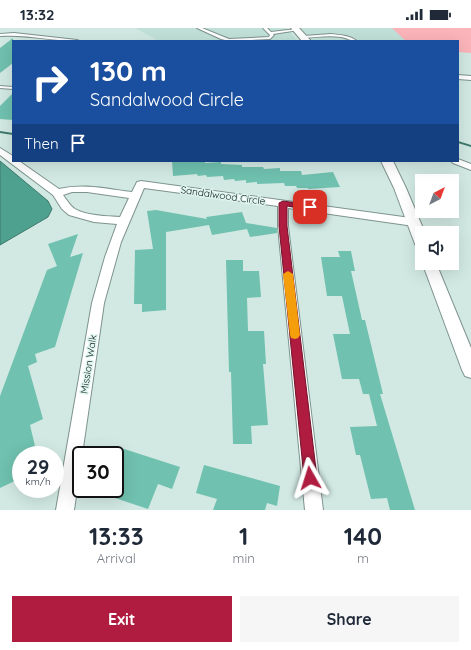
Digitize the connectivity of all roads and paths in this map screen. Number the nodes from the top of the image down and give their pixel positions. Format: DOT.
graph roads {
  1 [pos="199,28"];
  2 [pos="266,28"];
  3 [pos="296,29"];
  4 [pos="270,33"];
  5 [pos="0,35"];
  6 [pos="330,35"];
  7 [pos="305,39"];
  8 [pos="68,40"];
  9 [pos="335,40"];
  10 [pos="354,40"];
  11 [pos="459,77"];
  12 [pos="471,78"];
  13 [pos="0,87"];
  14 [pos="12,88"];
  15 [pos="0,151"];
  16 [pos="12,160"];
  17 [pos="14,162"];
  18 [pos="387,162"];
  19 [pos="458,162"];
  20 [pos="471,168"];
  21 [pos="57,193"];
  22 [pos="135,196"];
  23 [pos="283,203"];
  24 [pos="124,221"];
  25 [pos="414,222"];
  26 [pos="415,226"];
  27 [pos="432,270"];
  28 [pos="471,370"];
  29 [pos="65,510"];
  30 [pos="314,510"];
  1 -- 4 [label="lane"];
  2 -- 4 [label="lane"];
  3 -- 4 [label="lane"];
  3 -- 7 [label="street"];
  5 -- 8 [label="lane"];
  6 -- 7 [label="lane"];
  6 -- 9 [label="lane"];
  6 -- 10 [label="lane"];
  11 -- 12 [label="street"];
  13 -- 14 [label="lane"];
  15 -- 16 [label="street"];
  17 -- 21 [label="street"];
  18 -- 25 [label="street"];
  19 -- 20 [label="street"];
  21 -- 22 [label="street"];
  21 -- 24 [label="street"];
  22 -- 23 [label="street, Sandalwood Circle"];
  22 -- 24 [label="street, Sandalwood Circle"];
  23 -- 25 [label="street, Sandalwood Circle"];
  23 -- 30 [label="street"];
  24 -- 29 [label="street, Mission Walk"];
  25 -- 26 [label="street"];
  27 -- 28 [label="street"];
}
